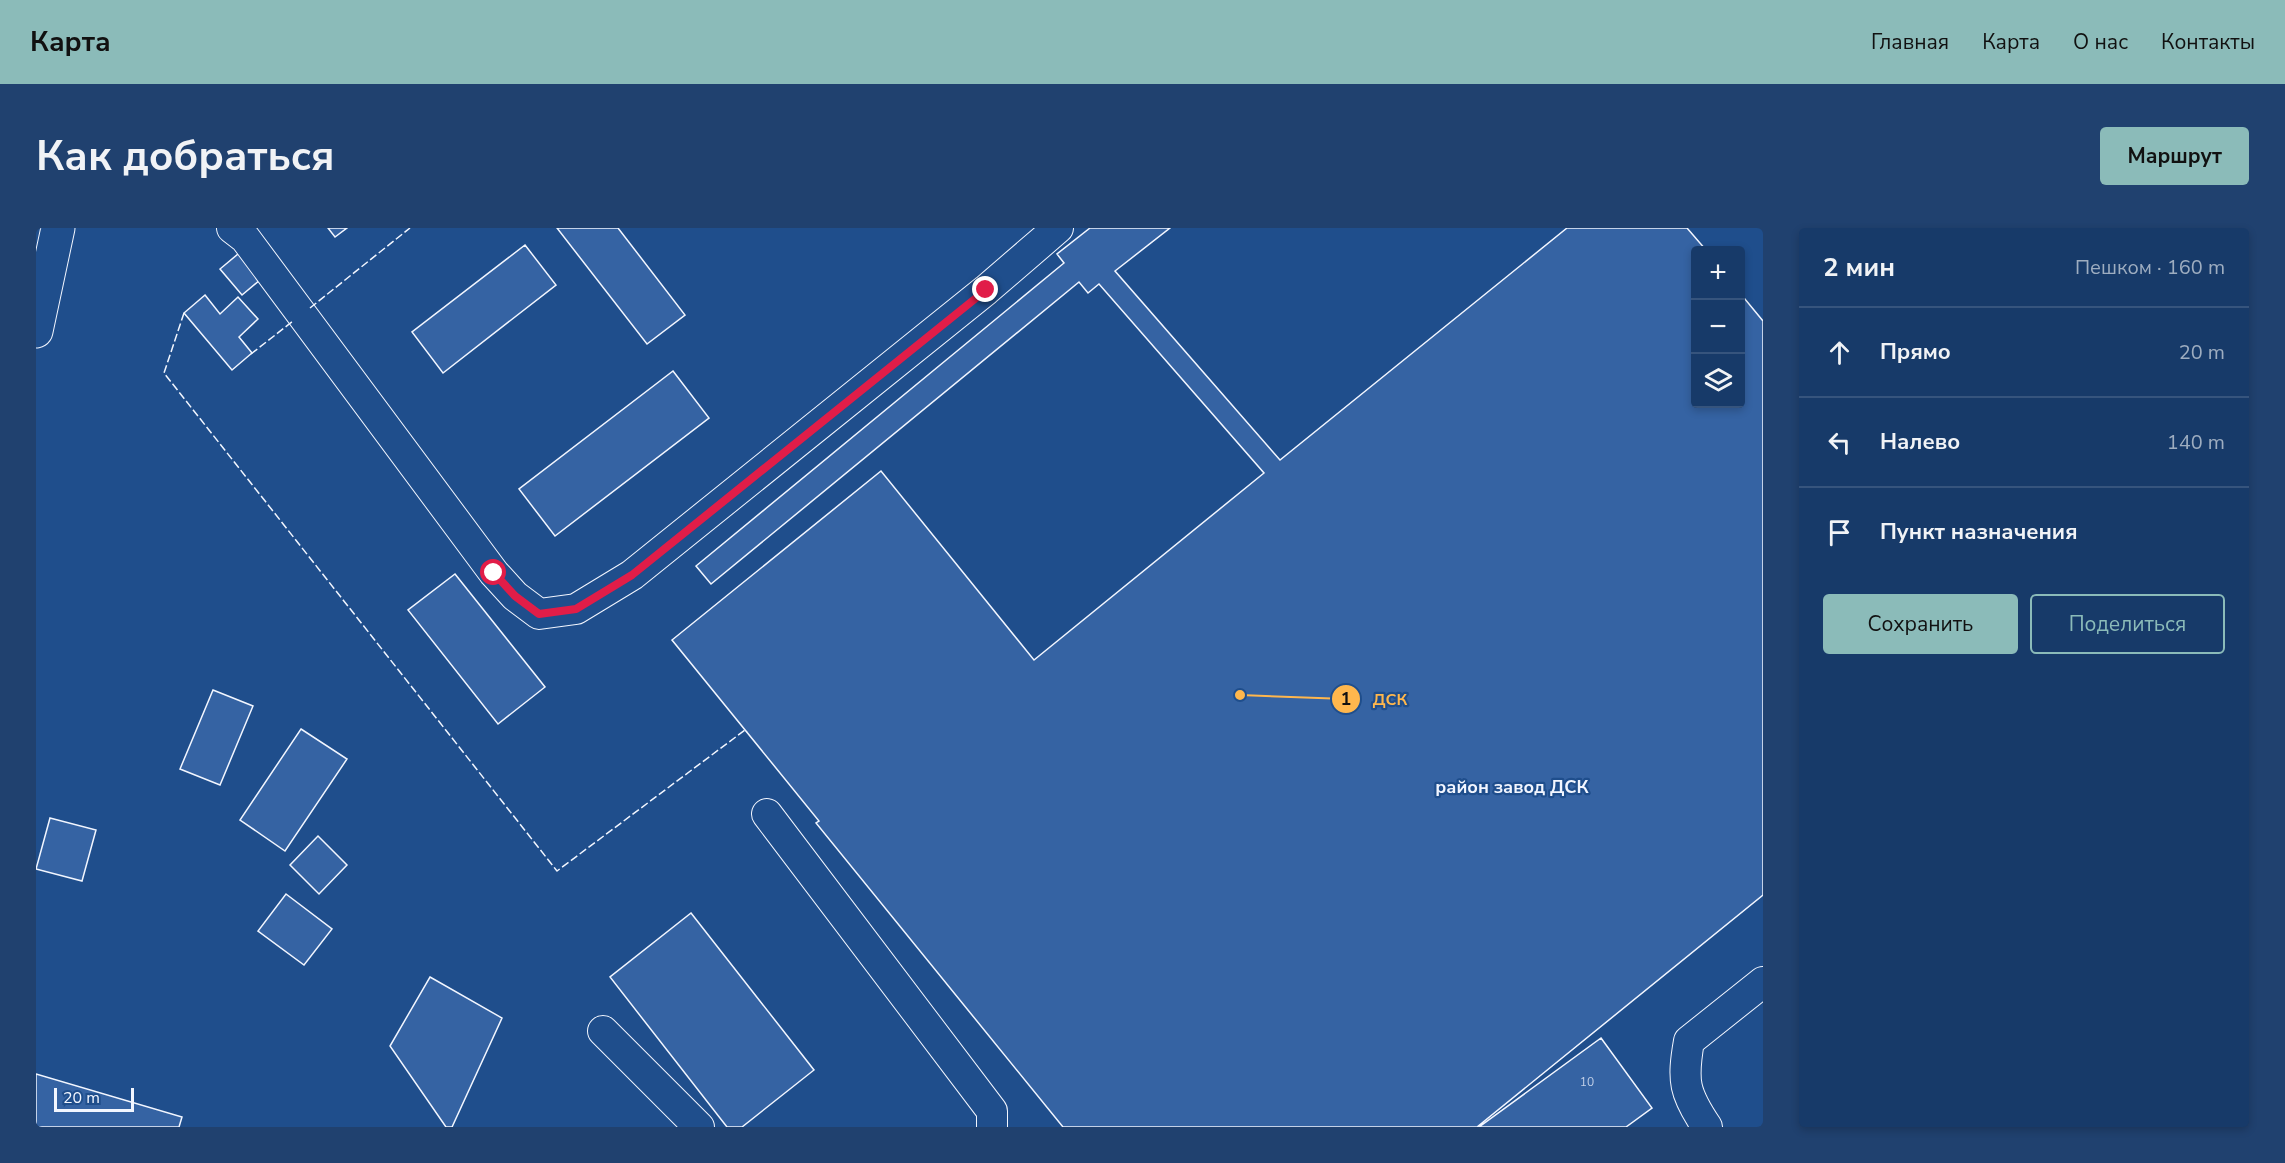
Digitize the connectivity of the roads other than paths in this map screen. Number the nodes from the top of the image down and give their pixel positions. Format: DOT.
graph roads {
  1 [pos="37,228"];
  2 [pos="58,228"];
  3 [pos="232,228"];
  4 [pos="1058,228"];
  5 [pos="44,294"];
  6 [pos="36,331"];
  7 [pos="768,814"];
  8 [pos="1763,982"];
  9 [pos="603,1031"];
  10 [pos="699,1127"];
  11 [pos="992,1127"];
  12 [pos="1707,1127"];
  1 -- 5 [label="main road"];
  2 -- 5 [label="main road"];
  3 -- 4 [label="lane"];
  5 -- 6 [label="main road"];
  7 -- 11 [label="lane"];
  8 -- 12 [label="lane"];
  9 -- 10 [label="lane"];
}
